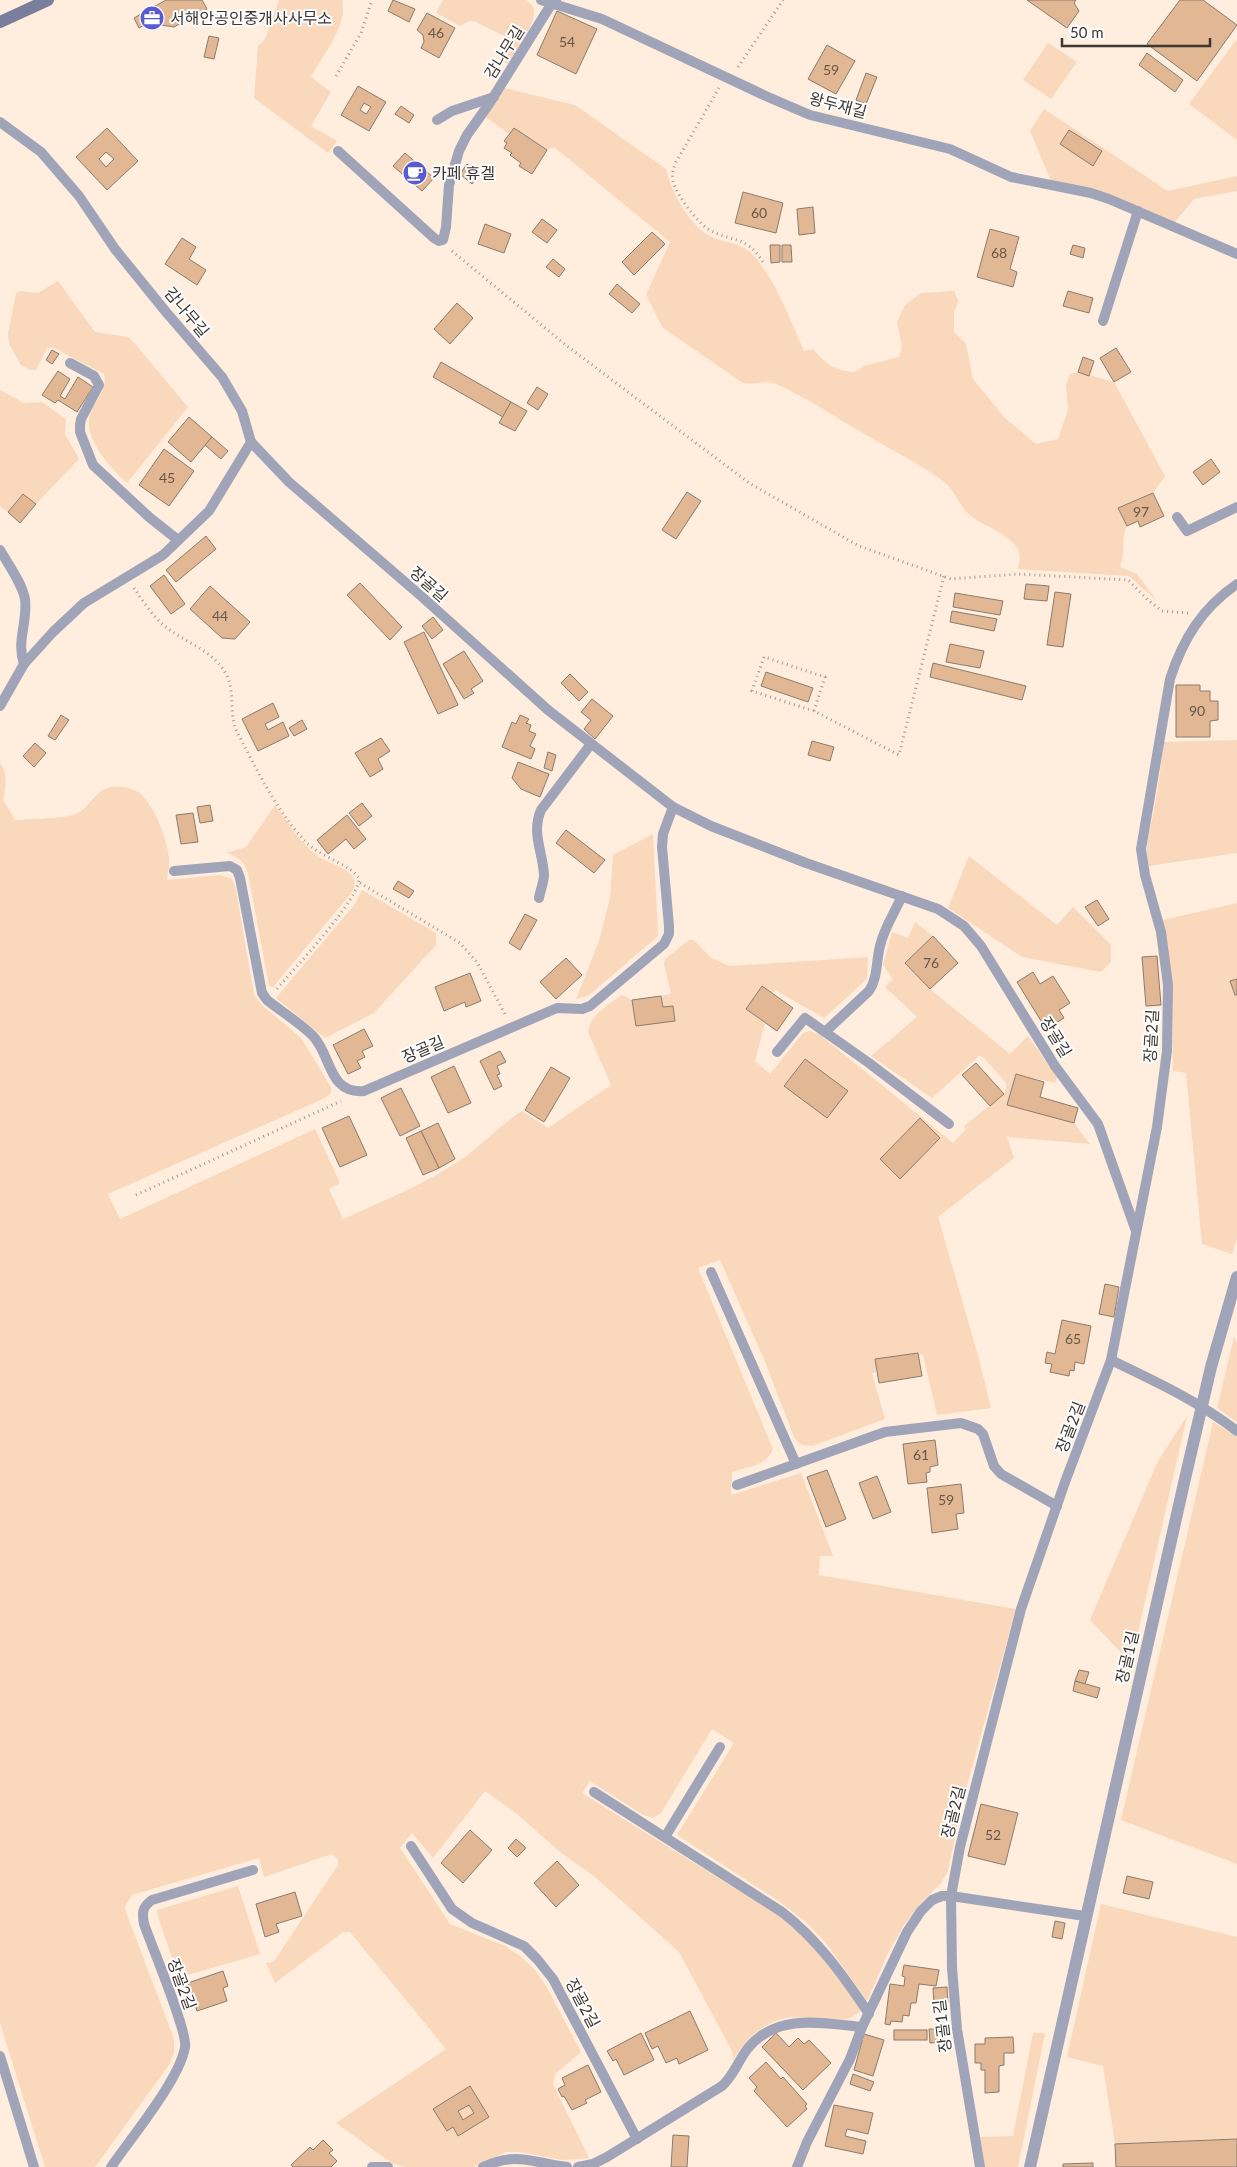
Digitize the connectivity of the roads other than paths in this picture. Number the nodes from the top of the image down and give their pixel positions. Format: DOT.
graph roads {
  1 [pos="48,0"];
  2 [pos="541,0"];
  3 [pos="555,2"];
  4 [pos="32,3"];
  5 [pos="0,22"];
  6 [pos="494,96"];
  7 [pos="437,120"];
  8 [pos="0,122"];
  9 [pos="338,151"];
  10 [pos="1138,211"];
  11 [pos="1237,254"];
  12 [pos="1103,321"];
  13 [pos="70,362"];
  14 [pos="251,442"];
  15 [pos="1237,507"];
  16 [pos="1177,517"];
  17 [pos="178,540"];
  18 [pos="0,550"];
  19 [pos="1237,584"];
  20 [pos="24,664"];
  21 [pos="0,706"];
  22 [pos="591,744"];
  23 [pos="674,807"];
  24 [pos="174,871"];
  25 [pos="902,896"];
  26 [pos="539,898"];
  27 [pos="825,1032"];
  28 [pos="777,1052"];
  29 [pos="948,1124"];
  30 [pos="1137,1233"];
  31 [pos="712,1272"];
  32 [pos="1237,1276"];
  33 [pos="1111,1360"];
  34 [pos="1202,1406"];
  35 [pos="1237,1431"];
  36 [pos="796,1464"];
  37 [pos="737,1485"];
  38 [pos="1056,1506"];
  39 [pos="720,1747"];
  40 [pos="594,1792"];
  41 [pos="665,1837"];
  42 [pos="412,1846"];
  43 [pos="253,1870"];
  44 [pos="951,1896"];
  45 [pos="1085,1916"];
  46 [pos="868,2014"];
  47 [pos="862,2027"];
  48 [pos="0,2056"];
  49 [pos="637,2139"];
  50 [pos="34,2167"];
  51 [pos="111,2167"];
  52 [pos="372,2167"];
  53 [pos="388,2167"];
  54 [pos="483,2167"];
  55 [pos="567,2167"];
  56 [pos="578,2167"];
  57 [pos="797,2167"];
  58 [pos="980,2167"];
  59 [pos="1030,2167"];
  1 -- 4 [label="street"];
  2 -- 3 [label="lane, 왕두재길"];
  3 -- 6 [label="lane, 감나무길"];
  3 -- 10 [label="lane, 왕두재길"];
  4 -- 5 [label="street"];
  6 -- 7 [label="lane, 감나무길"];
  6 -- 9 [label="lane, 감나무길"];
  8 -- 14 [label="lane, 감나무길"];
  10 -- 11 [label="lane, 왕두재길"];
  10 -- 12 [label="lane"];
  13 -- 17 [label="lane"];
  14 -- 17 [label="lane"];
  14 -- 22 [label="lane, 장골길"];
  15 -- 16 [label="lane"];
  17 -- 20 [label="lane"];
  18 -- 20 [label="lane"];
  19 -- 30 [label="lane, 장골2길"];
  20 -- 21 [label="lane"];
  22 -- 23 [label="lane, 장골길"];
  22 -- 26 [label="lane"];
  23 -- 24 [label="lane, 장골길"];
  23 -- 25 [label="lane, 장골길"];
  25 -- 27 [label="lane"];
  25 -- 30 [label="lane, 장골길"];
  27 -- 28 [label="lane"];
  27 -- 29 [label="lane"];
  30 -- 33 [label="lane, 장골2길"];
  31 -- 36 [label="lane"];
  32 -- 34 [label="street, 장골1길"];
  33 -- 34 [label="lane"];
  33 -- 38 [label="lane, 장골2길"];
  34 -- 35 [label="lane"];
  34 -- 45 [label="street, 장골1길"];
  36 -- 37 [label="lane"];
  36 -- 38 [label="lane"];
  38 -- 44 [label="lane, 장골2길"];
  39 -- 41 [label="lane"];
  40 -- 41 [label="lane"];
  41 -- 46 [label="lane"];
  42 -- 49 [label="lane, 장골2길"];
  43 -- 51 [label="lane, 장골2길"];
  44 -- 45 [label="lane"];
  44 -- 46 [label="lane"];
  44 -- 58 [label="lane, 장골1길"];
  45 -- 59 [label="street, 장골1길"];
  46 -- 47 [label="lane"];
  47 -- 49 [label="lane"];
  47 -- 57 [label="lane"];
  48 -- 50 [label="lane"];
  49 -- 56 [label="lane"];
  52 -- 53 [label="lane"];
  54 -- 55 [label="lane"];
}
